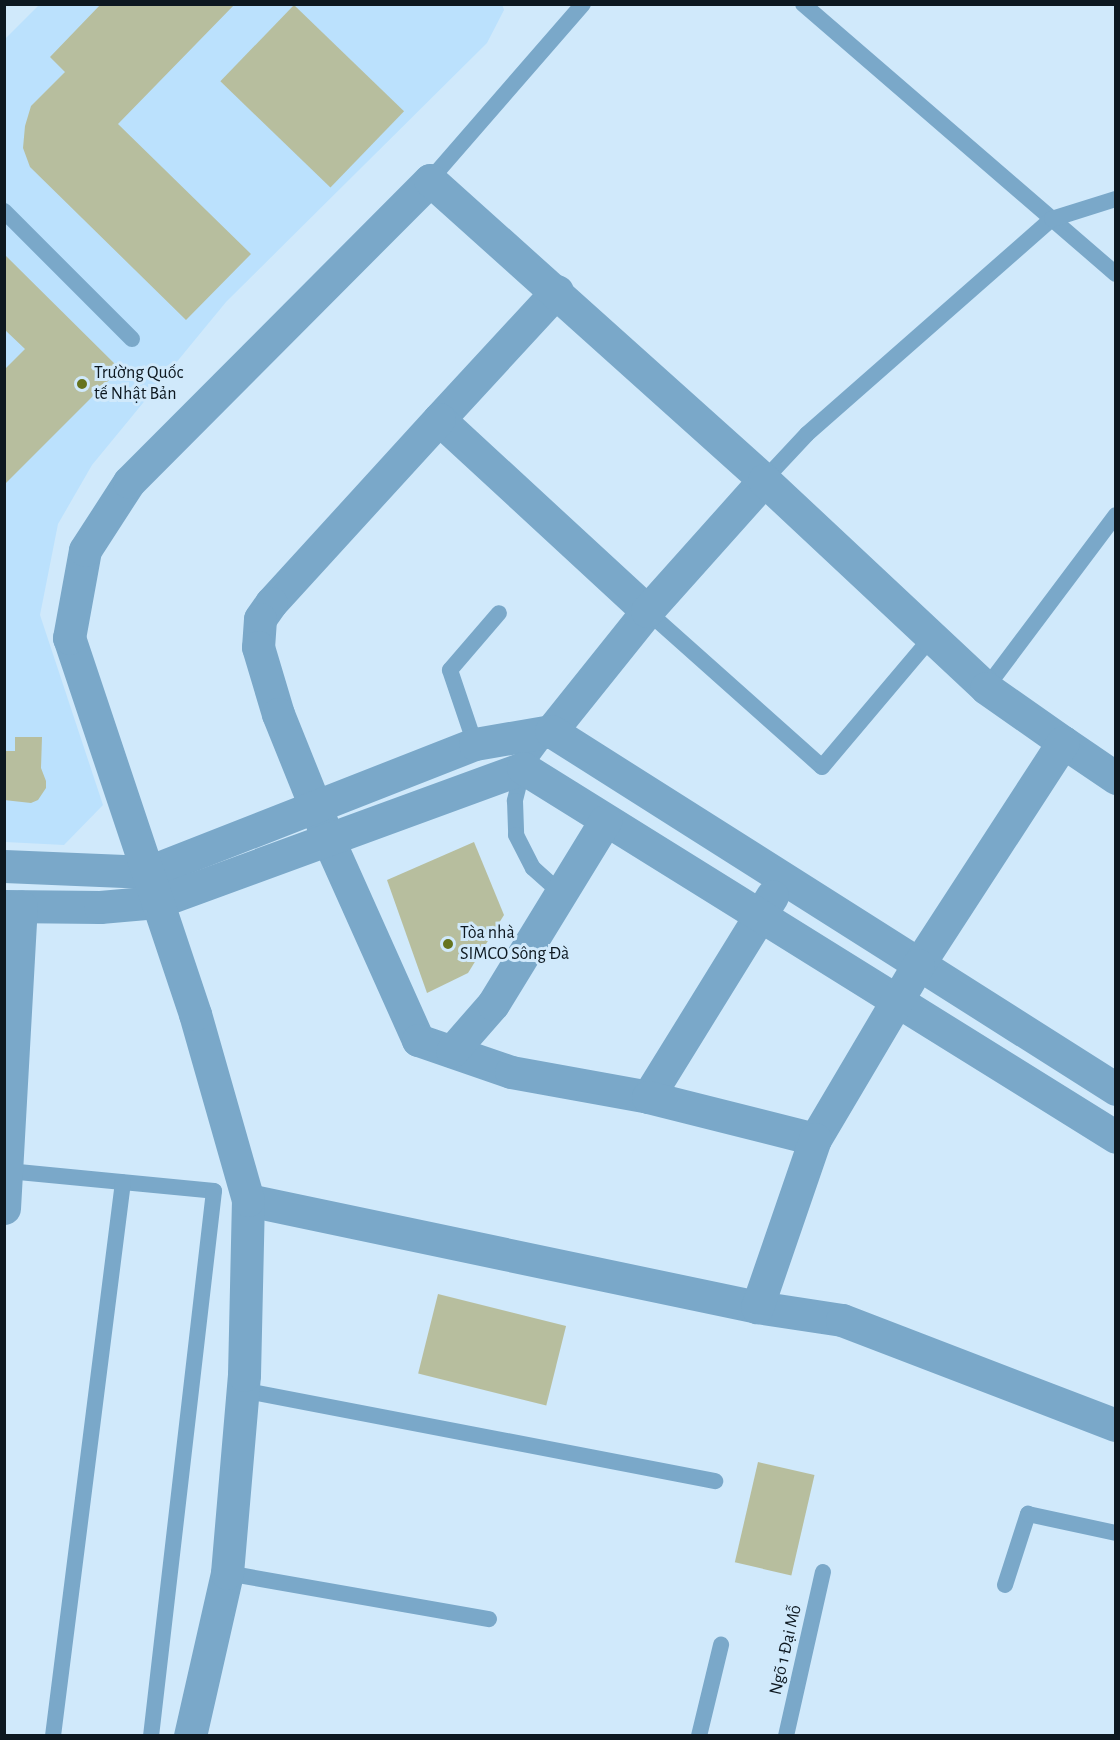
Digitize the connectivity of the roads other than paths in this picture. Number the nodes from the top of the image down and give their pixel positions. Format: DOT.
graph roads {
  1 [pos="583,4"];
  2 [pos="803,4"];
  3 [pos="430,180"];
  4 [pos="1116,199"];
  5 [pos="4,211"];
  6 [pos="1052,219"];
  7 [pos="1116,274"];
  8 [pos="556,291"];
  9 [pos="132,339"];
  10 [pos="439,419"];
  11 [pos="764,480"];
  12 [pos="1116,515"];
  13 [pos="647,611"];
  14 [pos="499,613"];
  15 [pos="932,637"];
  16 [pos="986,688"];
  17 [pos="551,731"];
  18 [pos="1063,742"];
  19 [pos="475,744"];
  20 [pos="523,768"];
  21 [pos="1116,778"];
  22 [pos="315,806"];
  23 [pos="605,821"];
  24 [pos="329,841"];
  25 [pos="4,866"];
  26 [pos="781,879"];
  27 [pos="152,887"];
  28 [pos="561,893"];
  29 [pos="13,906"];
  30 [pos="760,916"];
  31 [pos="918,965"];
  32 [pos="896,1000"];
  33 [pos="452,1051"];
  34 [pos="1116,1089"];
  35 [pos="648,1097"];
  36 [pos="1116,1137"];
  37 [pos="815,1139"];
  38 [pos="8,1171"];
  39 [pos="123,1182"];
  40 [pos="248,1200"];
  41 [pos="4,1208"];
  42 [pos="757,1307"];
  43 [pos="242,1390"];
  44 [pos="1116,1425"];
  45 [pos="715,1482"];
  46 [pos="1116,1533"];
  47 [pos="227,1572"];
  48 [pos="823,1572"];
  49 [pos="1005,1585"];
  50 [pos="489,1619"];
  51 [pos="722,1645"];
  52 [pos="53,1736"];
  53 [pos="152,1736"];
  54 [pos="190,1736"];
  55 [pos="699,1736"];
  56 [pos="786,1736"];
  1 -- 3 [label="lane"];
  2 -- 6 [label="lane"];
  3 -- 8 [label="street"];
  3 -- 27 [label="street"];
  4 -- 6 [label="lane"];
  5 -- 9 [label="lane"];
  6 -- 7 [label="lane"];
  6 -- 11 [label="lane"];
  8 -- 10 [label="street"];
  8 -- 11 [label="street"];
  10 -- 13 [label="street"];
  10 -- 22 [label="street"];
  11 -- 13 [label="street"];
  11 -- 15 [label="street"];
  12 -- 16 [label="lane"];
  13 -- 15 [label="lane"];
  13 -- 17 [label="street"];
  14 -- 19 [label="lane"];
  15 -- 16 [label="street"];
  16 -- 18 [label="street"];
  17 -- 19 [label="street"];
  17 -- 20 [label="lane"];
  17 -- 26 [label="street"];
  18 -- 21 [label="street"];
  18 -- 31 [label="street"];
  19 -- 22 [label="street"];
  20 -- 23 [label="street"];
  20 -- 24 [label="street"];
  20 -- 28 [label="lane"];
  22 -- 24 [label="street"];
  22 -- 27 [label="street"];
  23 -- 28 [label="street"];
  23 -- 30 [label="street"];
  24 -- 27 [label="street"];
  24 -- 33 [label="street"];
  25 -- 27 [label="street"];
  26 -- 30 [label="street"];
  26 -- 31 [label="street"];
  27 -- 29 [label="street"];
  27 -- 40 [label="street"];
  28 -- 33 [label="street"];
  29 -- 38 [label="street"];
  30 -- 32 [label="street"];
  30 -- 35 [label="street"];
  31 -- 32 [label="street"];
  31 -- 34 [label="street"];
  32 -- 36 [label="street"];
  32 -- 37 [label="street"];
  33 -- 35 [label="street"];
  35 -- 37 [label="street"];
  37 -- 42 [label="street"];
  38 -- 39 [label="lane"];
  38 -- 41 [label="street"];
  39 -- 52 [label="lane"];
  39 -- 53 [label="lane"];
  40 -- 42 [label="street"];
  40 -- 43 [label="street"];
  42 -- 44 [label="street"];
  43 -- 45 [label="lane"];
  43 -- 47 [label="street"];
  46 -- 49 [label="lane"];
  47 -- 50 [label="lane"];
  47 -- 54 [label="street"];
  48 -- 56 [label="lane, Ngõ 1 Đại Mỗ"];
  51 -- 55 [label="lane"];
}
